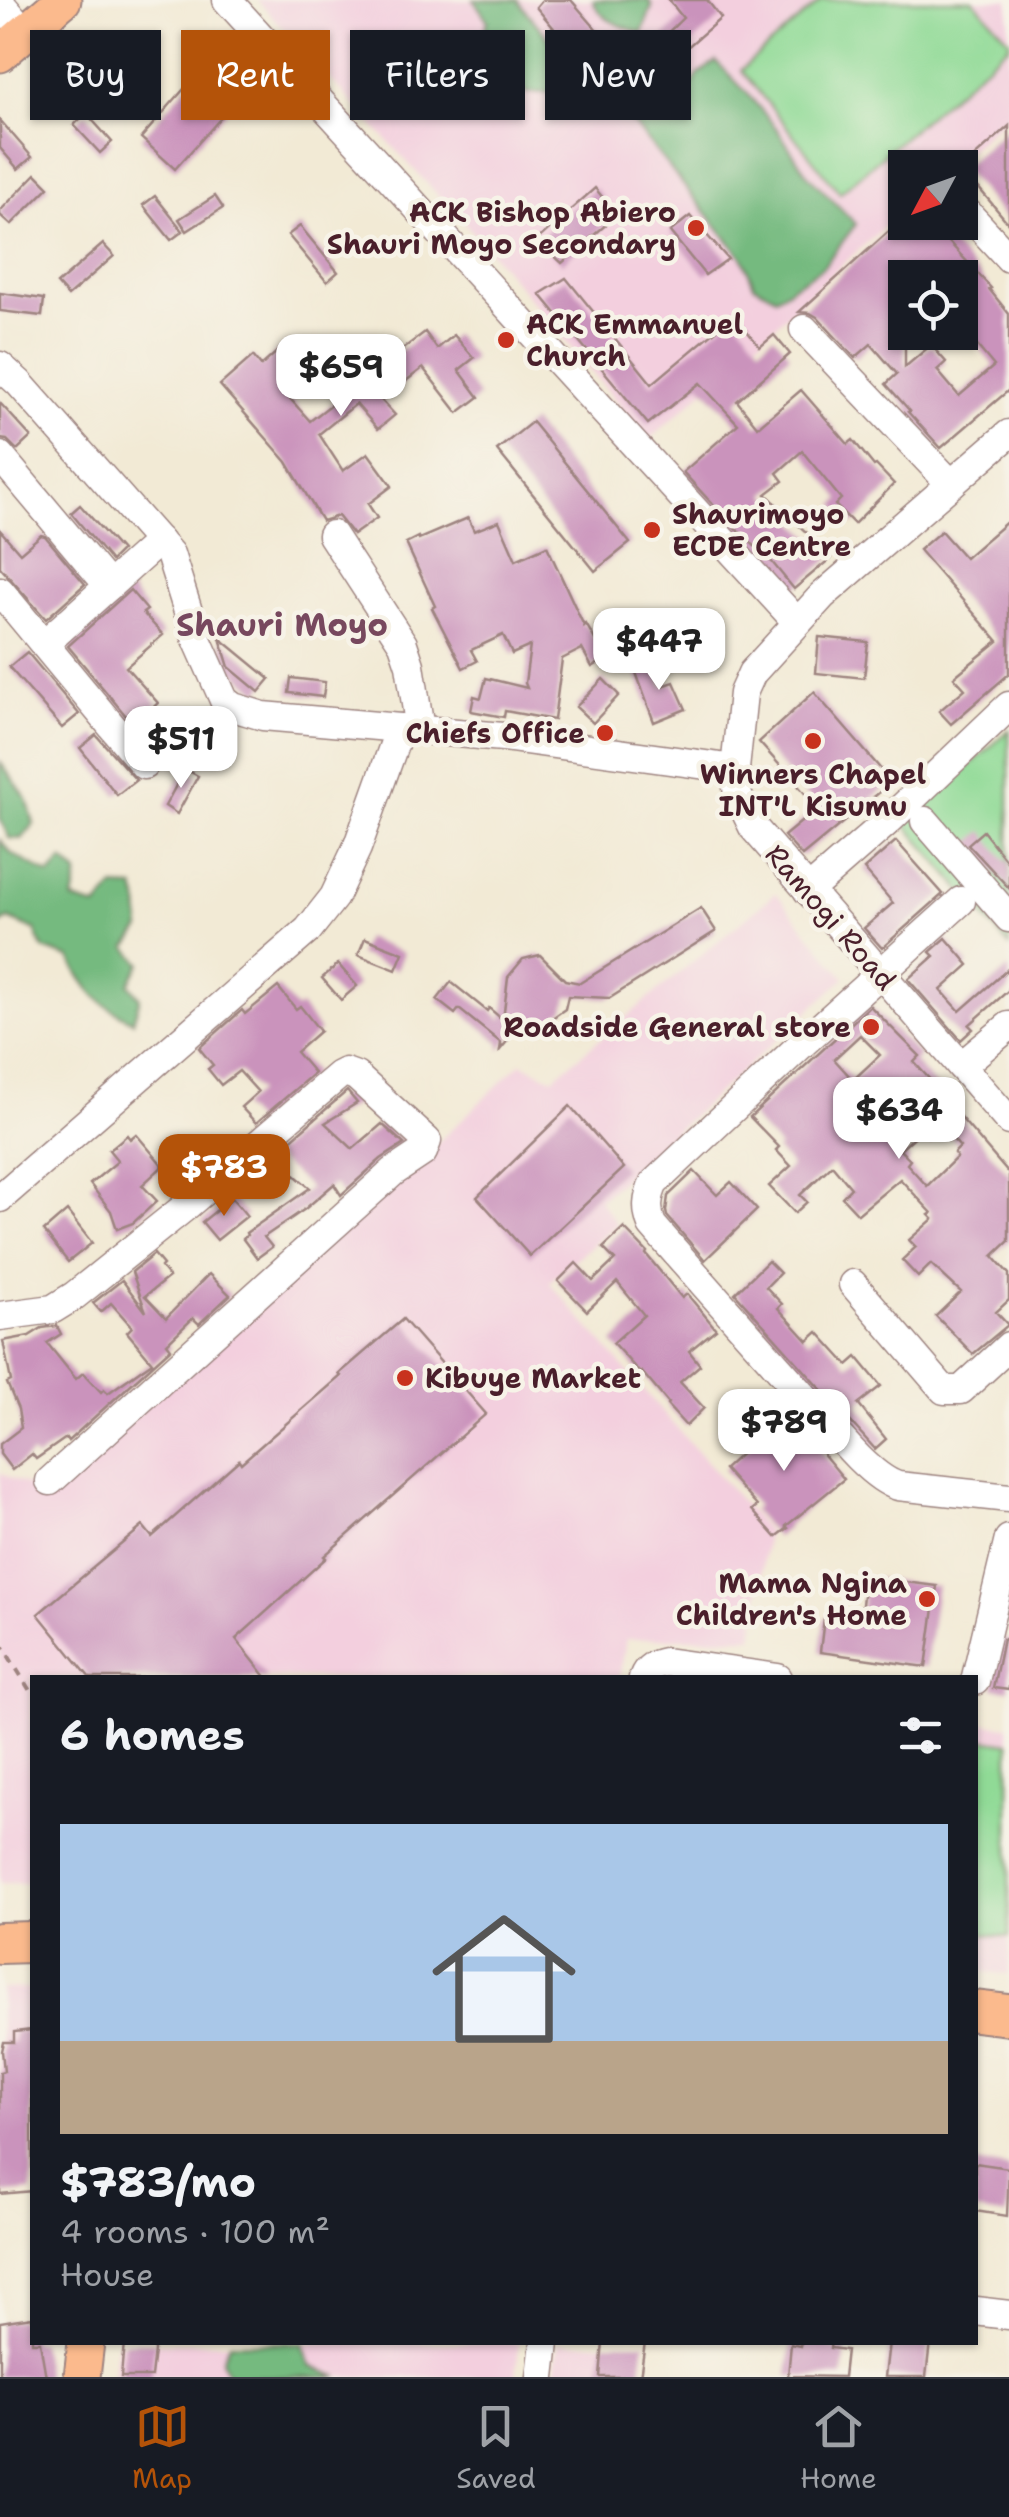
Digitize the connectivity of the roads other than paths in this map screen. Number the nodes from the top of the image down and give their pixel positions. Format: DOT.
graph roads {
  1 [pos="63,0"];
  2 [pos="227,0"];
  3 [pos="0,4"];
  4 [pos="13,42"];
  5 [pos="978,224"];
  6 [pos="1009,258"];
  7 [pos="804,330"];
  8 [pos="0,366"];
  9 [pos="1009,434"];
  10 [pos="0,456"];
  11 [pos="951,484"];
  12 [pos="332,535"];
  13 [pos="160,541"];
  14 [pos="108,586"];
  15 [pos="0,591"];
  16 [pos="797,622"];
  17 [pos="44,644"];
  18 [pos="1009,706"];
  19 [pos="410,729"];
  20 [pos="144,765"];
  21 [pos="735,769"];
  22 [pos="925,821"];
  23 [pos="808,891"];
  24 [pos="961,902"];
  25 [pos="1009,918"];
  26 [pos="881,974"];
  27 [pos="1009,1026"];
  28 [pos="961,1066"];
  29 [pos="1009,1122"];
  30 [pos="0,1198"];
  31 [pos="853,1284"];
  32 [pos="0,1316"];
  33 [pos="1009,1346"];
  34 [pos="50,1482"];
  35 [pos="1009,1498"];
  36 [pos="1009,1539"];
  37 [pos="644,1675"];
  38 [pos="757,1675"];
  39 [pos="977,1675"];
  40 [pos="0,1930"];
  41 [pos="30,1930"];
  42 [pos="30,1942"];
  43 [pos="0,1943"];
  44 [pos="978,2011"];
  45 [pos="1009,2015"];
  46 [pos="978,2031"];
  47 [pos="1009,2035"];
  48 [pos="978,2310"];
  49 [pos="1009,2315"];
  50 [pos="86,2345"];
  51 [pos="544,2345"];
  52 [pos="82,2377"];
  53 [pos="540,2377"];
  1 -- 4 [label="main road"];
  2 -- 16 [label="street"];
  3 -- 4 [label="street"];
  5 -- 6 [label="street"];
  7 -- 11 [label="street"];
  8 -- 13 [label="street"];
  9 -- 11 [label="street, Ramogi Road"];
  10 -- 14 [label="street"];
  11 -- 16 [label="street, Ramogi Road"];
  12 -- 19 [label="street"];
  13 -- 14 [label="street"];
  13 -- 19 [label="street"];
  14 -- 17 [label="street"];
  15 -- 17 [label="street"];
  16 -- 21 [label="street, Ramogi Road"];
  17 -- 20 [label="street"];
  18 -- 23 [label="street"];
  19 -- 21 [label="street"];
  19 -- 30 [label="street"];
  21 -- 23 [label="street, Ramogi Road"];
  22 -- 25 [label="street"];
  23 -- 26 [label="street, Ramogi Road"];
  24 -- 26 [label="street"];
  26 -- 28 [label="street, Ramogi Road"];
  26 -- 35 [label="street"];
  27 -- 28 [label="street"];
  28 -- 29 [label="street, Ramogi Road"];
  31 -- 33 [label="street"];
  32 -- 34 [label="street"];
  36 -- 39 [label="street"];
  37 -- 38 [label="street"];
  40 -- 41 [label="highway"];
  42 -- 43 [label="highway"];
  44 -- 45 [label="highway"];
  46 -- 47 [label="highway"];
  48 -- 49 [label="street"];
  50 -- 52 [label="main road"];
  51 -- 53 [label="street"];
}
